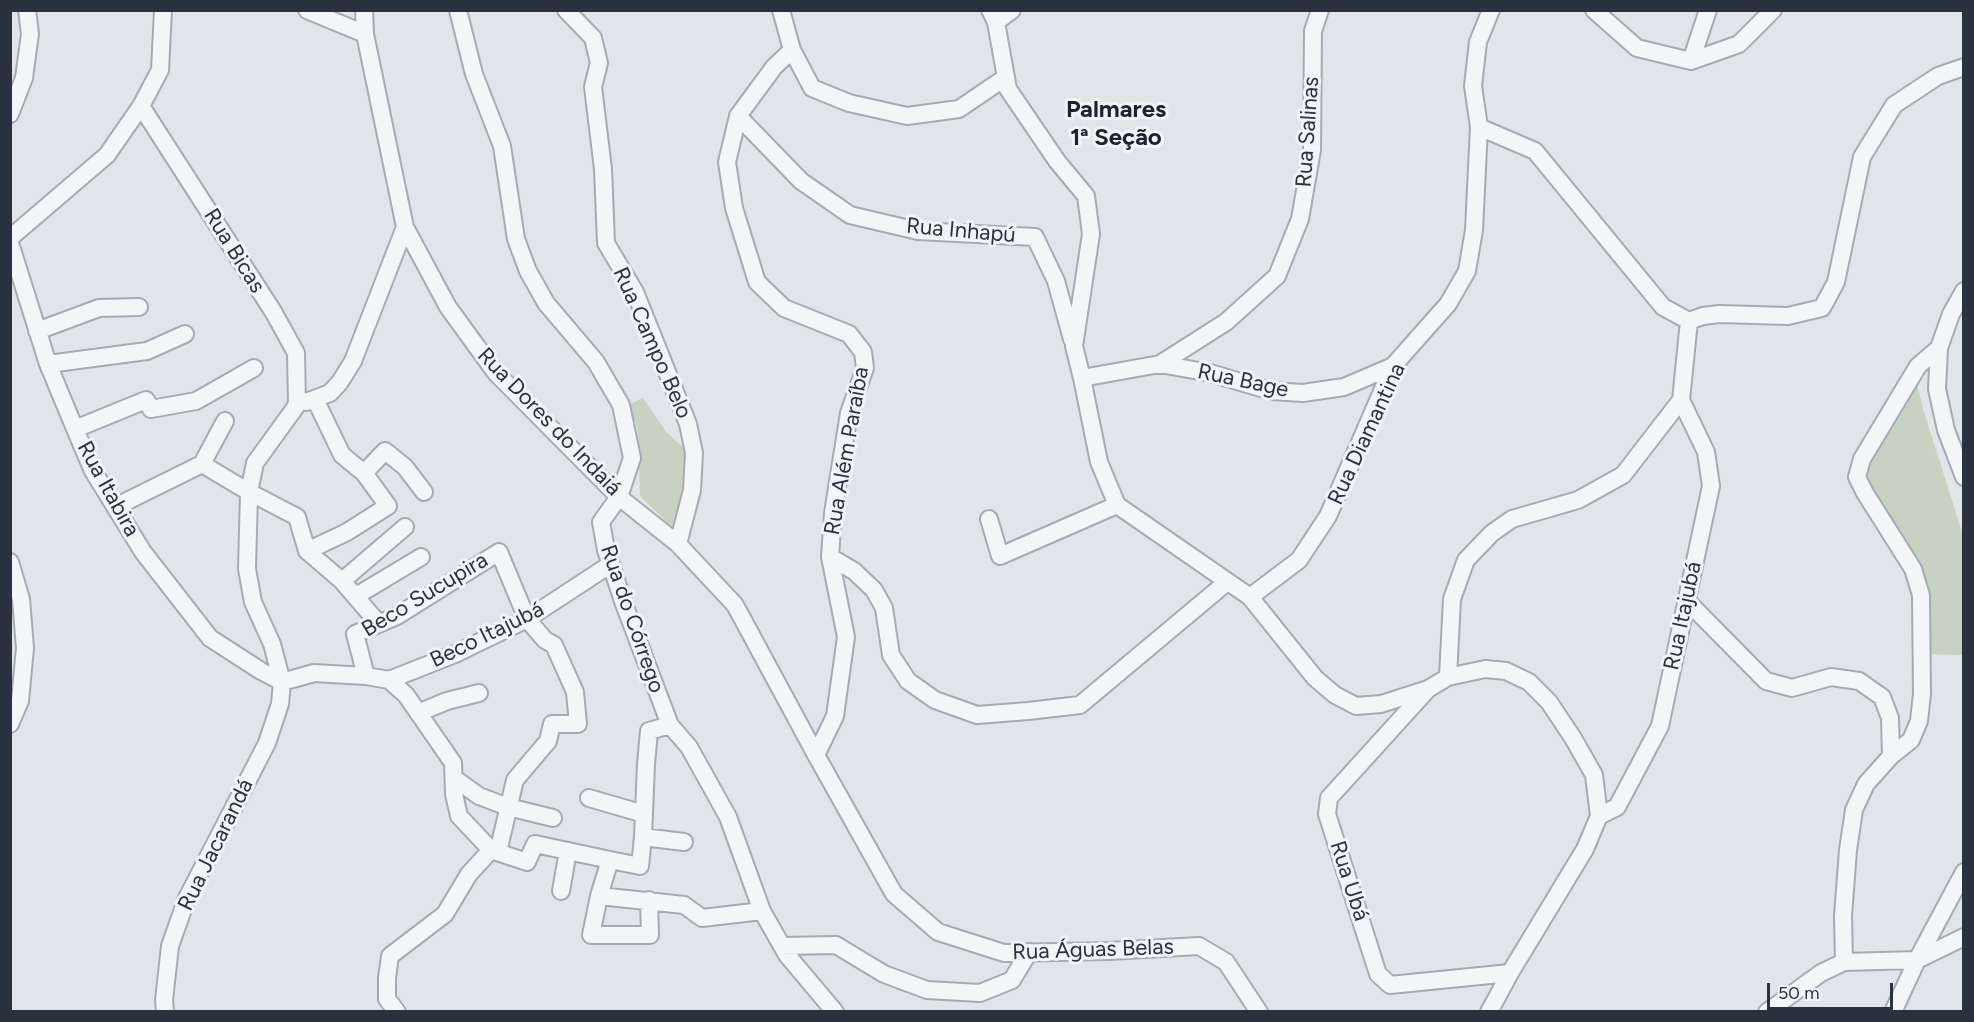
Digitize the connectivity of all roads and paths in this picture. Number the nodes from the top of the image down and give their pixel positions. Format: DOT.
graph roads {
  1 [pos="27,10"];
  2 [pos="163,10"];
  3 [pos="307,10"];
  4 [pos="364,10"];
  5 [pos="458,10"];
  6 [pos="566,10"];
  7 [pos="781,10"];
  8 [pos="1012,10"];
  9 [pos="1320,10"];
  10 [pos="1491,10"];
  11 [pos="1594,10"];
  12 [pos="1708,10"];
  13 [pos="1773,10"];
  14 [pos="993,16"];
  15 [pos="365,34"];
  16 [pos="792,50"];
  17 [pos="1691,61"];
  18 [pos="1964,67"];
  19 [pos="1006,77"];
  20 [pos="141,106"];
  21 [pos="10,114"];
  22 [pos="738,116"];
  23 [pos="1479,127"];
  24 [pos="405,227"];
  25 [pos="10,238"];
  26 [pos="10,243"];
  27 [pos="1964,291"];
  28 [pos="139,307"];
  29 [pos="1689,321"];
  30 [pos="37,331"];
  31 [pos="185,334"];
  32 [pos="1074,346"];
  33 [pos="1939,348"];
  34 [pos="48,364"];
  35 [pos="1160,364"];
  36 [pos="1393,366"];
  37 [pos="254,368"];
  38 [pos="1082,378"];
  39 [pos="315,399"];
  40 [pos="1681,400"];
  41 [pos="297,405"];
  42 [pos="225,421"];
  43 [pos="75,429"];
  44 [pos="202,464"];
  45 [pos="364,474"];
  46 [pos="1964,477"];
  47 [pos="249,492"];
  48 [pos="424,492"];
  49 [pos="619,496"];
  50 [pos="1117,505"];
  51 [pos="115,507"];
  52 [pos="989,519"];
  53 [pos="405,527"];
  54 [pos="678,544"];
  55 [pos="307,551"];
  56 [pos="422,557"];
  57 [pos="830,557"];
  58 [pos="10,562"];
  59 [pos="611,564"];
  60 [pos="342,581"];
  61 [pos="1227,582"];
  62 [pos="356,596"];
  63 [pos="1250,597"];
  64 [pos="1686,600"];
  65 [pos="527,620"];
  66 [pos="379,624"];
  67 [pos="366,676"];
  68 [pos="1448,677"];
  69 [pos="389,680"];
  70 [pos="282,682"];
  71 [pos="1428,689"];
  72 [pos="478,693"];
  73 [pos="418,713"];
  74 [pos="10,724"];
  75 [pos="670,725"];
  76 [pos="816,755"];
  77 [pos="1891,756"];
  78 [pos="454,778"];
  79 [pos="590,798"];
  80 [pos="508,807"];
  81 [pos="644,814"];
  82 [pos="1599,816"];
  83 [pos="554,818"];
  84 [pos="643,837"];
  85 [pos="684,842"];
  86 [pos="495,851"];
  87 [pos="568,851"];
  88 [pos="610,860"];
  89 [pos="1964,872"];
  90 [pos="561,891"];
  91 [pos="599,896"];
  92 [pos="649,900"];
  93 [pos="762,910"];
  94 [pos="1964,937"];
  95 [pos="782,946"];
  96 [pos="1029,952"];
  97 [pos="1917,960"];
  98 [pos="1844,962"];
  99 [pos="1510,973"];
  100 [pos="165,1011"];
  101 [pos="397,1011"];
  102 [pos="835,1011"];
  103 [pos="1258,1011"];
  104 [pos="1489,1011"];
  105 [pos="1767,1011"];
  106 [pos="1893,1011"];
  1 -- 21 [label="street"];
  2 -- 20 [label="street"];
  3 -- 15 [label="street"];
  4 -- 15 [label="street"];
  5 -- 49 [label="street, Rua do Córrego"];
  6 -- 54 [label="street, Rua Campo Belo"];
  7 -- 16 [label="street"];
  8 -- 14 [label="street"];
  9 -- 35 [label="street, Rua Salinas"];
  10 -- 23 [label="street, Rua Diamantina"];
  11 -- 17 [label="street"];
  12 -- 17 [label="street"];
  13 -- 17 [label="street"];
  14 -- 19 [label="street"];
  15 -- 24 [label="street, Rua Dores do Indaiá"];
  16 -- 19 [label="street"];
  16 -- 22 [label="street, Rua Além Paraíba"];
  18 -- 29 [label="street"];
  19 -- 32 [label="street"];
  20 -- 25 [label="street"];
  20 -- 41 [label="street, Rua Bicas"];
  22 -- 32 [label="street, Rua Inhapú"];
  22 -- 57 [label="street, Rua Além Paraíba"];
  23 -- 29 [label="street"];
  23 -- 36 [label="street, Rua Diamantina"];
  24 -- 39 [label="street"];
  24 -- 49 [label="street, Rua Dores do Indaiá"];
  26 -- 30 [label="street, Rua Itabira"];
  27 -- 33 [label="street"];
  28 -- 30 [label="street"];
  29 -- 40 [label="street"];
  30 -- 34 [label="street, Rua Itabira"];
  31 -- 34 [label="street"];
  32 -- 38 [label="street"];
  33 -- 46 [label="street"];
  33 -- 77 [label="street"];
  34 -- 43 [label="street, Rua Itabira"];
  35 -- 36 [label="street, Rua Bage"];
  35 -- 38 [label="street, Rua Salinas"];
  36 -- 63 [label="street, Rua Diamantina"];
  37 -- 43 [label="street"];
  38 -- 50 [label="street"];
  39 -- 41 [label="street"];
  39 -- 45 [label="street"];
  40 -- 64 [label="street, Rua Itajubá"];
  40 -- 68 [label="street"];
  41 -- 47 [label="street"];
  42 -- 44 [label="street"];
  43 -- 51 [label="street, Rua Itabira"];
  44 -- 47 [label="street"];
  44 -- 51 [label="street"];
  45 -- 48 [label="street"];
  45 -- 55 [label="street"];
  47 -- 55 [label="street"];
  47 -- 70 [label="street"];
  49 -- 54 [label="street, Rua Dores do Indaiá"];
  49 -- 59 [label="street, Rua do Córrego"];
  50 -- 52 [label="street"];
  50 -- 61 [label="street"];
  51 -- 70 [label="street, Rua Itabira"];
  53 -- 60 [label="street"];
  54 -- 76 [label="street, Rua Dores do Indaiá"];
  55 -- 60 [label="street"];
  56 -- 62 [label="street, Beco Sucupira"];
  57 -- 61 [label="street"];
  57 -- 76 [label="street, Rua Além Paraíba"];
  58 -- 74 [label="street"];
  59 -- 65 [label="street, Beco Itajubá"];
  59 -- 75 [label="street, Rua do Córrego"];
  60 -- 62 [label="street"];
  61 -- 63 [label="street"];
  62 -- 66 [label="street"];
  63 -- 71 [label="street"];
  64 -- 77 [label="street"];
  64 -- 82 [label="street, Rua Itajubá"];
  65 -- 66 [label="street, Beco Sucupira"];
  65 -- 69 [label="street, Beco Itajubá"];
  65 -- 80 [label="street"];
  66 -- 67 [label="street, Beco Sucupira"];
  67 -- 69 [label="street"];
  67 -- 70 [label="street"];
  68 -- 71 [label="street"];
  68 -- 82 [label="street"];
  69 -- 73 [label="street"];
  70 -- 100 [label="street, Rua Jacarandá"];
  71 -- 99 [label="street, Rua Ubá"];
  72 -- 73 [label="street"];
  73 -- 78 [label="street"];
  75 -- 81 [label="street"];
  75 -- 93 [label="street, Rua do Córrego"];
  76 -- 96 [label="street, Rua Águas Belas"];
  77 -- 98 [label="street"];
  78 -- 80 [label="street"];
  78 -- 86 [label="street"];
  79 -- 81 [label="street"];
  80 -- 83 [label="street"];
  80 -- 86 [label="street"];
  81 -- 84 [label="street"];
  82 -- 99 [label="street"];
  84 -- 85 [label="street"];
  84 -- 88 [label="street"];
  86 -- 87 [label="street"];
  86 -- 101 [label="street"];
  87 -- 88 [label="street"];
  87 -- 90 [label="street"];
  88 -- 91 [label="street"];
  89 -- 97 [label="street"];
  91 -- 92 [label="street"];
  91 -- 92 [label="street"];
  92 -- 93 [label="street"];
  93 -- 95 [label="street, Rua do Córrego"];
  94 -- 97 [label="street"];
  95 -- 96 [label="street"];
  95 -- 102 [label="street, Rua do Córrego"];
  96 -- 103 [label="street, Rua Águas Belas"];
  97 -- 98 [label="street"];
  97 -- 106 [label="street"];
  98 -- 105 [label="street"];
  99 -- 104 [label="street"];
}
